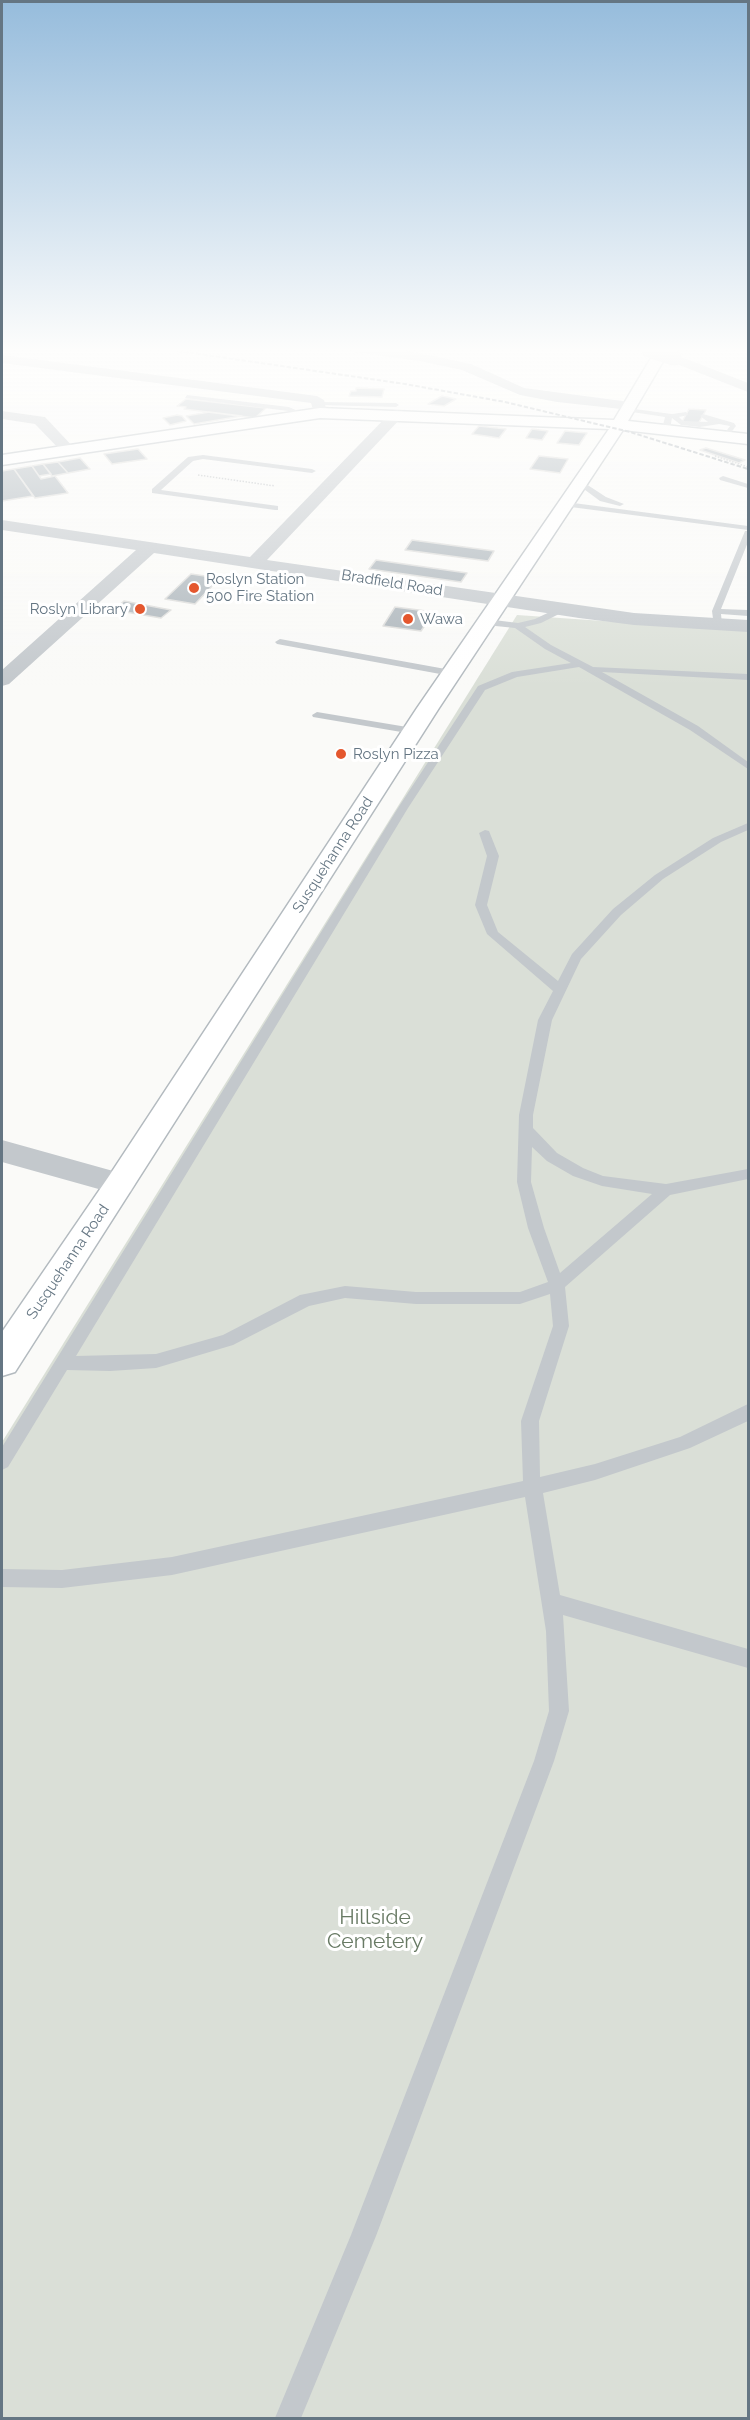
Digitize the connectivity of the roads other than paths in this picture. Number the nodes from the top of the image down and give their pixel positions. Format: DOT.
graph roads {
  1 [pos="189,461"];
  2 [pos="234,461"];
  3 [pos="349,461"];
  4 [pos="594,461"];
  5 [pos="312,471"];
  6 [pos="723,477"];
  7 [pos="748,486"];
  8 [pos="573,493"];
  9 [pos="275,508"];
  10 [pos="748,520"];
  11 [pos="5,528"];
  12 [pos="748,528"];
  13 [pos="748,533"];
  14 [pos="150,547"];
  15 [pos="255,562"];
  16 [pos="501,600"];
  17 [pos="560,610"];
  18 [pos="748,613"];
  19 [pos="717,618"];
  20 [pos="486,622"];
  21 [pos="518,626"];
  22 [pos="748,626"];
  23 [pos="280,642"];
  24 [pos="585,667"];
  25 [pos="451,673"];
  26 [pos="748,677"];
  27 [pos="2,680"];
  28 [pos="317,716"];
  29 [pos="413,731"];
  30 [pos="748,766"];
  31 [pos="748,826"];
  32 [pos="485,832"];
  33 [pos="560,990"];
  34 [pos="525,1127"];
  35 [pos="2,1151"];
  36 [pos="748,1174"];
  37 [pos="120,1184"];
  38 [pos="666,1190"];
  39 [pos="557,1284"];
  40 [pos="2,1361"];
  41 [pos="63,1363"];
  42 [pos="748,1411"];
  43 [pos="2,1462"];
  44 [pos="532,1486"];
  45 [pos="2,1578"];
  46 [pos="551,1602"];
  47 [pos="748,1659"];
  48 [pos="288,2418"];
  1 -- 9 [label="lane"];
  2 -- 5 [label="lane"];
  3 -- 15 [label="street"];
  4 -- 8 [label="main road, Susquehanna Road"];
  6 -- 7 [label="lane"];
  8 -- 10 [label="lane"];
  8 -- 12 [label="lane"];
  8 -- 16 [label="main road, Susquehanna Road"];
  11 -- 14 [label="street, Bradfield Road"];
  13 -- 19 [label="lane"];
  14 -- 15 [label="street, Bradfield Road"];
  14 -- 27 [label="street"];
  15 -- 16 [label="street, Bradfield Road"];
  16 -- 17 [label="street, Bradfield Road"];
  16 -- 20 [label="main road, Susquehanna Road"];
  17 -- 19 [label="street, Bradfield Road"];
  17 -- 21 [label="lane"];
  18 -- 19 [label="lane"];
  19 -- 22 [label="street, Bradfield Road"];
  20 -- 21 [label="lane"];
  20 -- 25 [label="main road, Susquehanna Road"];
  21 -- 24 [label="lane"];
  23 -- 25 [label="lane"];
  24 -- 26 [label="lane"];
  24 -- 30 [label="lane"];
  24 -- 41 [label="lane"];
  25 -- 29 [label="main road, Susquehanna Road"];
  28 -- 29 [label="lane"];
  29 -- 37 [label="main road, Susquehanna Road"];
  31 -- 33 [label="lane"];
  32 -- 33 [label="lane"];
  33 -- 34 [label="lane"];
  34 -- 38 [label="lane"];
  34 -- 39 [label="lane"];
  35 -- 37 [label="street"];
  36 -- 38 [label="lane"];
  37 -- 40 [label="main road, Susquehanna Road"];
  38 -- 39 [label="lane"];
  39 -- 41 [label="lane"];
  39 -- 44 [label="lane"];
  41 -- 43 [label="lane"];
  42 -- 44 [label="lane"];
  44 -- 45 [label="lane"];
  44 -- 46 [label="lane"];
  46 -- 47 [label="lane"];
  46 -- 48 [label="lane"];
}
